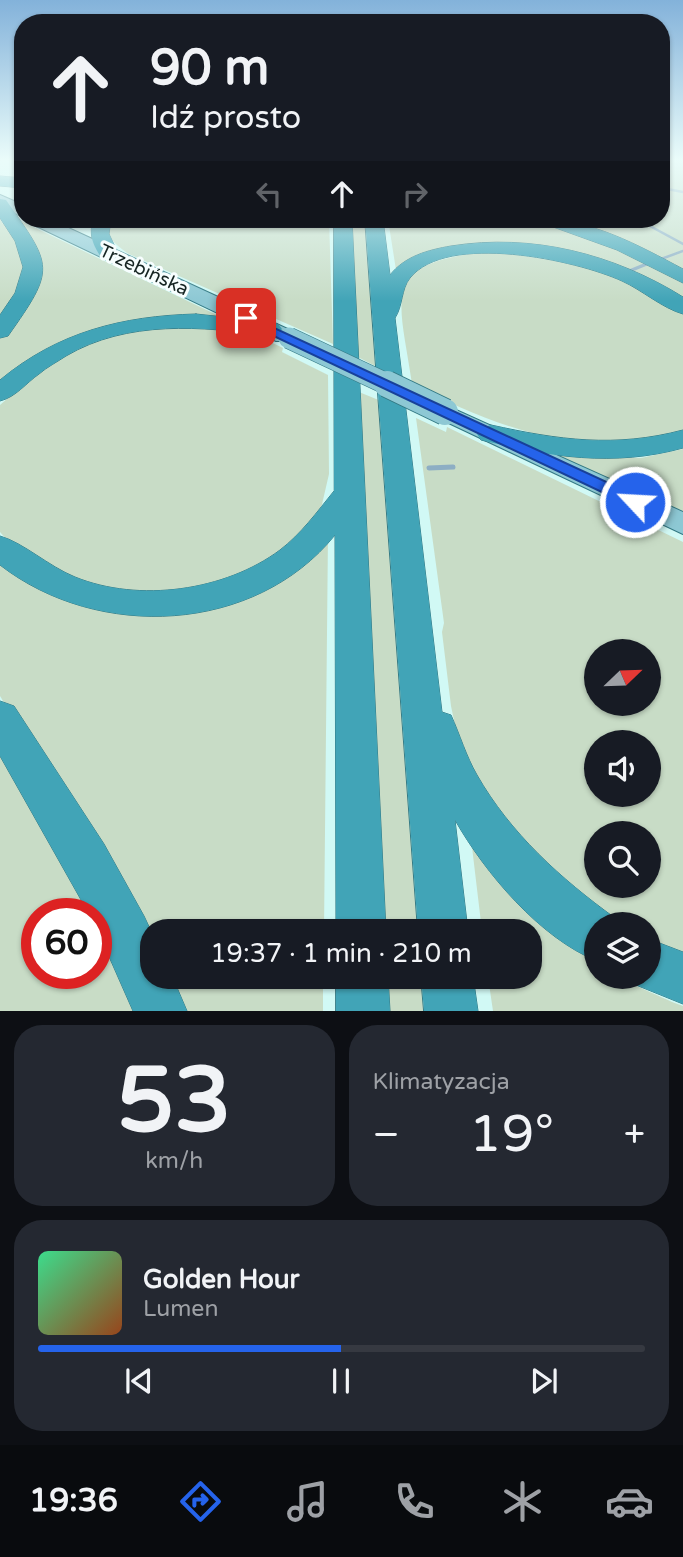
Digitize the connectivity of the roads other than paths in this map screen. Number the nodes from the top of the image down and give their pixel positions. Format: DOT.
graph roads {
  1 [pos="4,207"];
  2 [pos="14,222"];
  3 [pos="18,228"];
  4 [pos="55,228"];
  5 [pos="100,228"];
  6 [pos="341,228"];
  7 [pos="375,228"];
  8 [pos="573,228"];
  9 [pos="108,253"];
  10 [pos="683,277"];
  11 [pos="683,307"];
  12 [pos="385,317"];
  13 [pos="0,331"];
  14 [pos="279,334"];
  15 [pos="0,393"];
  16 [pos="491,434"];
  17 [pos="683,439"];
  18 [pos="350,493"];
  19 [pos="683,524"];
  20 [pos="0,548"];
  21 [pos="419,666"];
  22 [pos="0,719"];
  23 [pos="361,919"];
  24 [pos="442,919"];
  25 [pos="584,927"];
  26 [pos="661,970"];
  27 [pos="683,978"];
  28 [pos="362,989"];
  29 [pos="448,989"];
  30 [pos="160,1011"];
  31 [pos="363,1011"];
  32 [pos="451,1011"];
  1 -- 2 [label="highway"];
  3 -- 13 [label="highway"];
  4 -- 9 [label="main road, Trzebińska"];
  5 -- 9 [label="highway"];
  6 -- 18 [label="highway"];
  7 -- 12 [label="highway"];
  8 -- 10 [label="highway"];
  9 -- 14 [label="main road, Trzebińska"];
  11 -- 12 [label="highway"];
  12 -- 21 [label="highway"];
  14 -- 15 [label="highway"];
  14 -- 16 [label="main road, Trzebińska, bridge"];
  16 -- 17 [label="highway"];
  16 -- 19 [label="main road, Trzebińska"];
  18 -- 20 [label="highway"];
  18 -- 23 [label="highway"];
  21 -- 24 [label="highway"];
  21 -- 25 [label="highway"];
  22 -- 30 [label="highway"];
  26 -- 27 [label="highway"];
  28 -- 31 [label="highway"];
  29 -- 32 [label="highway"];
}
